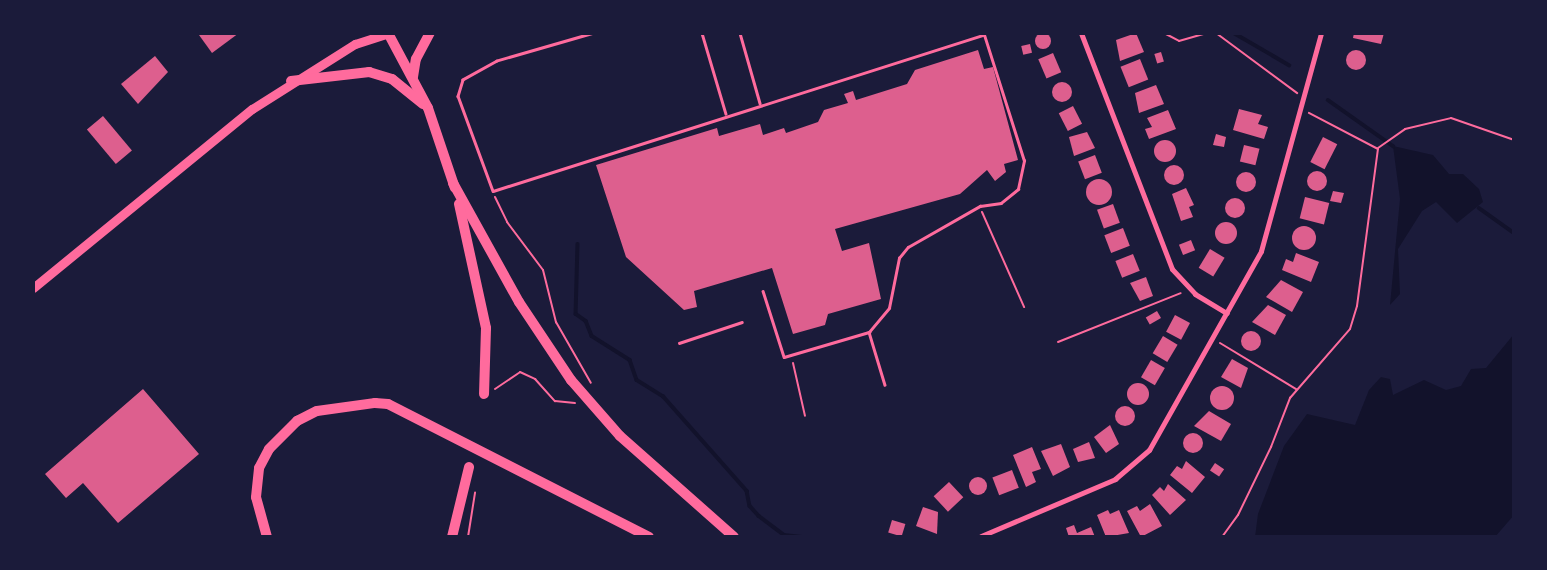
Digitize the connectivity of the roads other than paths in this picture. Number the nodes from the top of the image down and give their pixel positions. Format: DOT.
graph roads {
  1 [pos="359,33"];
  2 [pos="388,33"];
  3 [pos="430,33"];
  4 [pos="594,33"];
  5 [pos="702,33"];
  6 [pos="740,33"];
  7 [pos="1081,33"];
  8 [pos="1321,33"];
  9 [pos="983,34"];
  10 [pos="355,44"];
  11 [pos="413,77"];
  12 [pos="291,81"];
  13 [pos="760,103"];
  14 [pos="428,108"];
  15 [pos="726,114"];
  16 [pos="453,183"];
  17 [pos="33,288"];
  18 [pos="763,291"];
  19 [pos="1227,313"];
  20 [pos="743,323"];
  21 [pos="869,332"];
  22 [pos="679,342"];
  23 [pos="885,385"];
  24 [pos="488,393"];
  25 [pos="470,467"];
  26 [pos="647,536"];
  27 [pos="981,536"];
  28 [pos="267,537"];
  29 [pos="452,537"];
  30 [pos="734,537"];
  1 -- 10 [label="main road"];
  2 -- 10 [label="main road"];
  2 -- 11 [label="highway"];
  3 -- 11 [label="highway"];
  4 -- 15 [label="lane"];
  5 -- 15 [label="lane"];
  6 -- 13 [label="lane"];
  7 -- 19 [label="street"];
  8 -- 19 [label="street"];
  9 -- 13 [label="lane"];
  9 -- 21 [label="lane"];
  10 -- 12 [label="main road"];
  11 -- 14 [label="highway"];
  12 -- 14 [label="highway"];
  12 -- 17 [label="main road"];
  13 -- 15 [label="lane"];
  14 -- 16 [label="highway"];
  16 -- 24 [label="highway"];
  16 -- 30 [label="highway"];
  18 -- 21 [label="lane"];
  19 -- 27 [label="street"];
  20 -- 22 [label="lane"];
  21 -- 23 [label="lane"];
  25 -- 29 [label="highway"];
  26 -- 28 [label="highway"];
}
